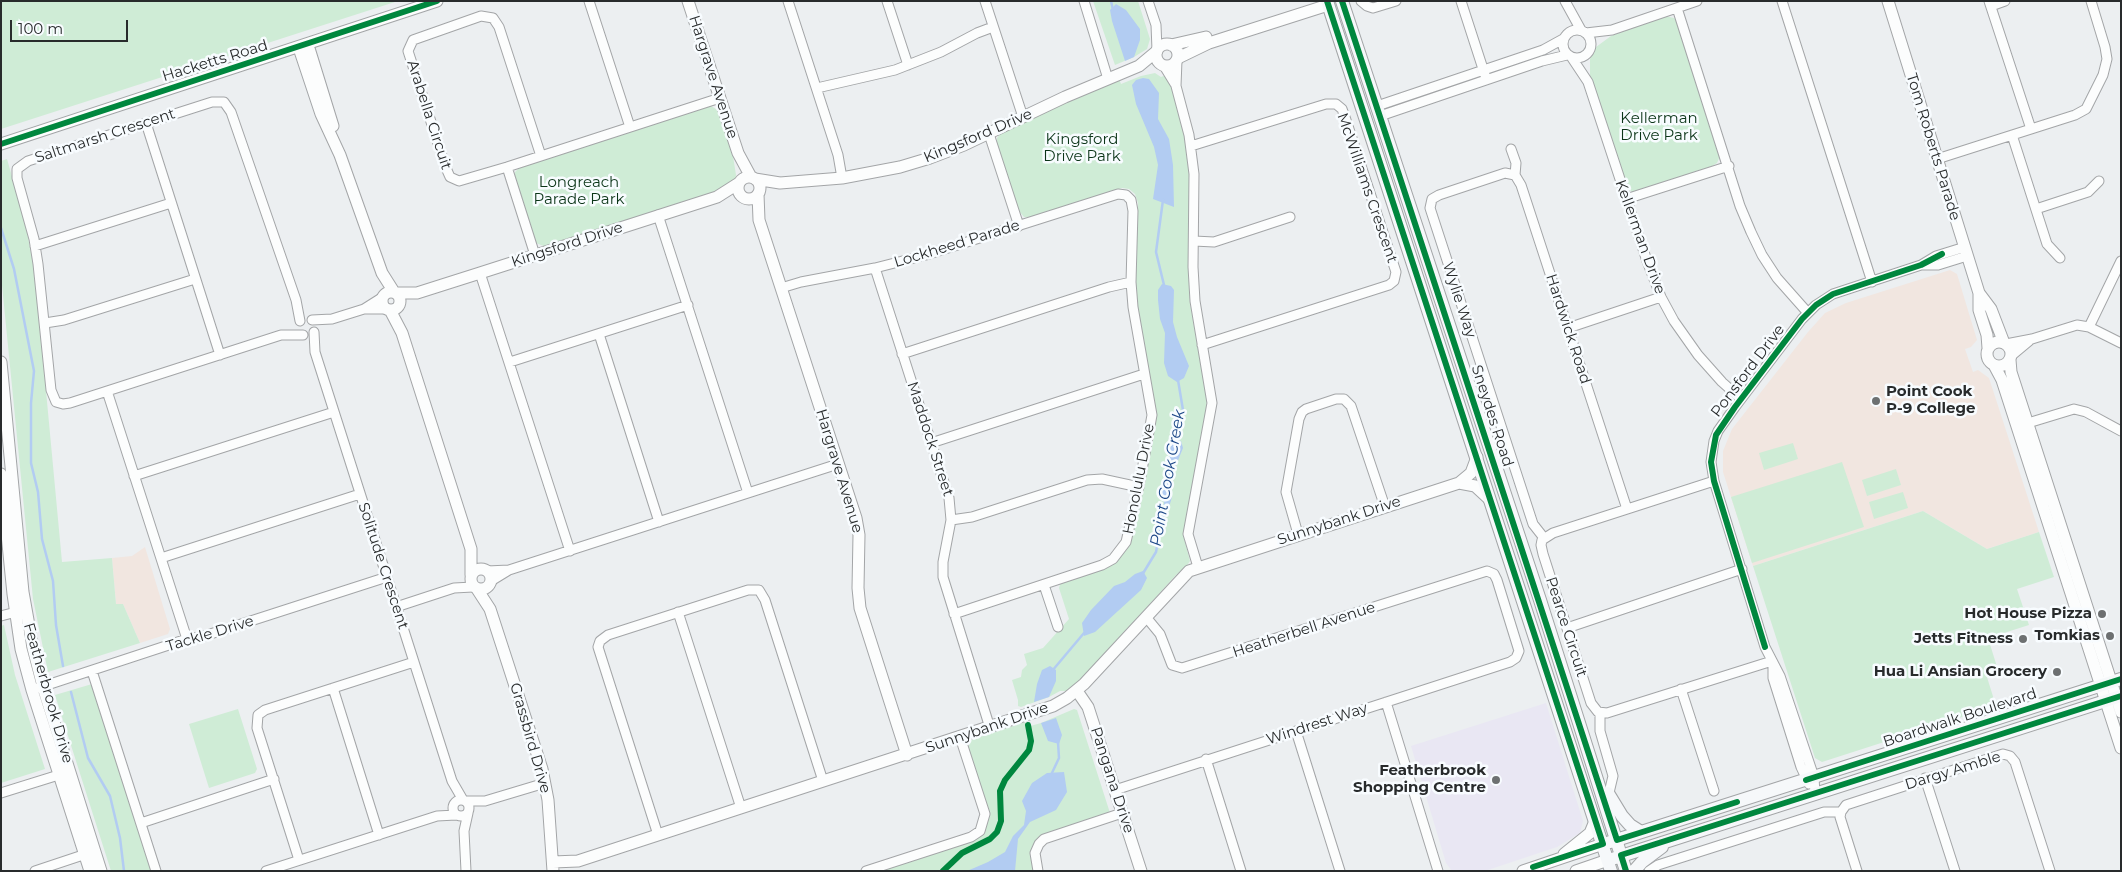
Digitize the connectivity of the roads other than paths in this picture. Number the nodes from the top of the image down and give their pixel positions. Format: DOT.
graph roads {
  1 [pos="437,1"];
  2 [pos="589,1"];
  3 [pos="688,1"];
  4 [pos="788,1"];
  5 [pos="887,1"];
  6 [pos="985,1"];
  7 [pos="1084,1"];
  8 [pos="1148,1"];
  9 [pos="1309,1"];
  10 [pos="1342,1"];
  11 [pos="1361,1"];
  12 [pos="1396,1"];
  13 [pos="1461,1"];
  14 [pos="1697,1"];
  15 [pos="1782,1"];
  16 [pos="1888,1"];
  17 [pos="2005,1"];
  18 [pos="2091,1"];
  19 [pos="1329,2"];
  20 [pos="1990,4"];
  21 [pos="1566,5"];
  22 [pos="1677,8"];
  23 [pos="1156,25"];
  24 [pos="993,27"];
  25 [pos="1612,30"];
  26 [pos="1584,32"];
  27 [pos="1565,36"];
  28 [pos="1171,45"];
  29 [pos="304,46"];
  30 [pos="1157,50"];
  31 [pos="1589,51"];
  32 [pos="1569,56"];
  33 [pos="1177,59"];
  34 [pos="908,65"];
  35 [pos="1162,65"];
  36 [pos="1139,66"];
  37 [pos="1484,70"];
  38 [pos="1108,79"];
  39 [pos="1487,80"];
  40 [pos="1588,82"];
  41 [pos="1176,86"];
  42 [pos="816,88"];
  43 [pos="720,98"];
  44 [pos="1379,112"];
  45 [pos="1365,116"];
  46 [pos="1023,117"];
  47 [pos="146,124"];
  48 [pos="630,127"];
  49 [pos="2031,129"];
  50 [pos="988,134"];
  51 [pos="2012,135"];
  52 [pos="1,144"];
  53 [pos="1191,146"];
  54 [pos="1511,150"];
  55 [pos="738,153"];
  56 [pos="541,156"];
  57 [pos="1937,159"];
  58 [pos="1729,166"];
  59 [pos="507,167"];
  60 [pos="1515,175"];
  61 [pos="753,178"];
  62 [pos="842,178"];
  63 [pos="2099,180"];
  64 [pos="739,183"];
  65 [pos="780,183"];
  66 [pos="758,194"];
  67 [pos="716,197"];
  68 [pos="744,198"];
  69 [pos="1130,198"];
  70 [pos="1626,199"];
  71 [pos="171,203"];
  72 [pos="2036,209"];
  73 [pos="658,215"];
  74 [pos="1290,217"];
  75 [pos="759,220"];
  76 [pos="1019,226"];
  77 [pos="1194,241"];
  78 [pos="35,246"];
  79 [pos="1966,251"];
  80 [pos="535,255"];
  81 [pos="2060,258"];
  82 [pos="2121,261"];
  83 [pos="875,268"];
  84 [pos="480,273"];
  85 [pos="195,279"];
  86 [pos="1131,282"];
  87 [pos="1872,282"];
  88 [pos="781,288"];
  89 [pos="1980,293"];
  90 [pos="1661,297"];
  91 [pos="296,300"];
  92 [pos="392,301"];
  93 [pos="688,305"];
  94 [pos="1808,312"];
  95 [pos="311,319"];
  96 [pos="332,319"];
  97 [pos="299,322"];
  98 [pos="45,323"];
  99 [pos="2089,327"];
  100 [pos="1568,328"];
  101 [pos="315,330"];
  102 [pos="598,334"];
  103 [pos="281,335"];
  104 [pos="303,335"];
  105 [pos="2032,339"];
  106 [pos="2005,343"];
  107 [pos="2121,343"];
  108 [pos="1202,345"];
  109 [pos="1988,348"];
  110 [pos="314,352"];
  111 [pos="902,354"];
  112 [pos="220,355"];
  113 [pos="2011,358"];
  114 [pos="1,362"];
  115 [pos="510,362"];
  116 [pos="1994,365"];
  117 [pos="1144,374"];
  118 [pos="107,391"];
  119 [pos="1741,399"];
  120 [pos="334,412"];
  121 [pos="2028,423"];
  122 [pos="2121,430"];
  123 [pos="5,439"];
  124 [pos="931,443"];
  125 [pos="1477,457"];
  126 [pos="838,464"];
  127 [pos="1,474"];
  128 [pos="134,476"];
  129 [pos="1714,481"];
  130 [pos="1459,483"];
  131 [pos="1139,487"];
  132 [pos="748,493"];
  133 [pos="360,494"];
  134 [pos="1492,503"];
  135 [pos="1384,507"];
  136 [pos="1627,510"];
  137 [pos="951,520"];
  138 [pos="659,522"];
  139 [pos="8,526"];
  140 [pos="1298,534"];
  141 [pos="1544,538"];
  142 [pos="471,549"];
  143 [pos="570,551"];
  144 [pos="161,558"];
  145 [pos="1198,567"];
  146 [pos="1742,569"];
  147 [pos="2075,570"];
  148 [pos="487,577"];
  149 [pos="387,578"];
  150 [pos="2066,581"];
  151 [pos="473,582"];
  152 [pos="1044,585"];
  153 [pos="2079,601"];
  154 [pos="396,607"];
  155 [pos="490,609"];
  156 [pos="20,611"];
  157 [pos="678,612"];
  158 [pos="954,614"];
  159 [pos="1,616"];
  160 [pos="1146,617"];
  161 [pos="1058,627"];
  162 [pos="1567,628"];
  163 [pos="187,639"];
  164 [pos="1517,656"];
  165 [pos="414,662"];
  166 [pos="1772,663"];
  167 [pos="1560,664"];
  168 [pos="92,670"];
  169 [pos="2111,683"];
  170 [pos="38,688"];
  171 [pos="333,688"];
  172 [pos="1681,690"];
  173 [pos="1078,691"];
  174 [pos="2114,698"];
  175 [pos="1386,702"];
  176 [pos="1559,708"];
  177 [pos="2121,712"];
  178 [pos="1600,713"];
  179 [pos="990,728"];
  180 [pos="1296,731"];
  181 [pos="960,738"];
  182 [pos="2121,748"];
  183 [pos="907,755"];
  184 [pos="1206,760"];
  185 [pos="65,773"];
  186 [pos="1925,778"];
  187 [pos="1810,779"];
  188 [pos="274,780"];
  189 [pos="452,780"];
  190 [pos="824,781"];
  191 [pos="545,783"];
  192 [pos="1115,790"];
  193 [pos="1714,790"];
  194 [pos="1,793"];
  195 [pos="1815,794"];
  196 [pos="1607,799"];
  197 [pos="485,800"];
  198 [pos="464,801"];
  199 [pos="453,804"];
  200 [pos="741,808"];
  201 [pos="468,812"];
  202 [pos="1841,812"];
  203 [pos="1122,813"];
  204 [pos="437,816"];
  205 [pos="457,816"];
  206 [pos="1596,821"];
  207 [pos="141,822"];
  208 [pos="464,831"];
  209 [pos="1640,832"];
  210 [pos="379,835"];
  211 [pos="658,835"];
  212 [pos="1675,839"];
  213 [pos="1617,840"];
  214 [pos="1603,844"];
  215 [pos="90,853"];
  216 [pos="1622,856"];
  217 [pos="1557,859"];
  218 [pos="299,860"];
  219 [pos="553,866"];
  220 [pos="1610,866"];
  221 [pos="1439,869"];
  222 [pos="1585,870"];
  223 [pos="35,871"];
  224 [pos="90,871"];
  225 [pos="102,871"];
  226 [pos="156,871"];
  227 [pos="266,871"];
  228 [pos="466,871"];
  229 [pos="866,871"];
  230 [pos="1038,871"];
  231 [pos="1141,871"];
  232 [pos="1241,871"];
  233 [pos="1340,871"];
  234 [pos="1523,871"];
  235 [pos="1626,871"];
  236 [pos="1634,871"];
  237 [pos="1649,871"];
  238 [pos="1857,871"];
  239 [pos="1955,871"];
  240 [pos="2050,871"];
  1 -- 29 [label="street, Hacketts Road"];
  2 -- 48 [label="street"];
  3 -- 43 [label="street, Hargrave Avenue"];
  4 -- 42 [label="street"];
  5 -- 34 [label="street"];
  6 -- 24 [label="street"];
  7 -- 38 [label="street"];
  8 -- 23 [label="street"];
  9 -- 28 [label="street"];
  10 -- 44 [label="main road, Sneydes Road"];
  11 -- 12 [label="street"];
  13 -- 37 [label="street"];
  14 -- 22 [label="street"];
  15 -- 87 [label="street"];
  16 -- 57 [label="street, Tom Roberts Parade"];
  17 -- 20 [label="street"];
  18 -- 49 [label="street"];
  19 -- 33 [label="street"];
  19 -- 45 [label="main road, Sneydes Road"];
  20 -- 49 [label="street"];
  21 -- 26 [label="street"];
  21 -- 27 [label="street"];
  22 -- 25 [label="street"];
  22 -- 58 [label="street"];
  23 -- 28 [label="street"];
  23 -- 30 [label="street"];
  24 -- 34 [label="street"];
  24 -- 46 [label="street"];
  25 -- 26 [label="street"];
  25 -- 31 [label="street"];
  26 -- 27 [label="street"];
  26 -- 31 [label="street"];
  27 -- 32 [label="street"];
  27 -- 37 [label="street"];
  28 -- 30 [label="street"];
  28 -- 33 [label="street"];
  29 -- 52 [label="street, Hacketts Road"];
  29 -- 92 [label="street, Grassbird Drive"];
  30 -- 35 [label="street"];
  30 -- 36 [label="street, Kingsford Drive"];
  31 -- 32 [label="street"];
  31 -- 40 [label="street, Kellerman Drive"];
  32 -- 39 [label="street"];
  32 -- 40 [label="street, Kellerman Drive"];
  33 -- 35 [label="street"];
  33 -- 41 [label="street"];
  34 -- 42 [label="street"];
  35 -- 36 [label="street, Kingsford Drive"];
  35 -- 41 [label="street"];
  36 -- 38 [label="street, Kingsford Drive"];
  37 -- 39 [label="street"];
  37 -- 44 [label="street"];
  38 -- 46 [label="street, Kingsford Drive"];
  39 -- 44 [label="street"];
  40 -- 70 [label="street, Kellerman Drive"];
  41 -- 53 [label="street"];
  42 -- 62 [label="street"];
  43 -- 48 [label="street"];
  43 -- 55 [label="street, Hargrave Avenue"];
  44 -- 45 [label="main road"];
  44 -- 167 [label="main road, Sneydes Road"];
  45 -- 125 [label="main road, Sneydes Road"];
  46 -- 50 [label="street, Kingsford Drive"];
  47 -- 71 [label="street"];
  47 -- 78 [label="street, Saltmarsh Crescent"];
  47 -- 91 [label="street, Saltmarsh Crescent"];
  48 -- 56 [label="street"];
  49 -- 51 [label="street"];
  50 -- 62 [label="street, Kingsford Drive"];
  50 -- 76 [label="street"];
  51 -- 57 [label="street"];
  51 -- 72 [label="street"];
  53 -- 77 [label="street"];
  53 -- 108 [label="street, McWilliams Crescent"];
  54 -- 60 [label="street, Hardwick Road"];
  55 -- 61 [label="street, Hargrave Avenue"];
  55 -- 64 [label="street, Hargrave Avenue"];
  56 -- 59 [label="street"];
  56 -- 59 [label="street, Arabella Circuit"];
  57 -- 79 [label="street, Tom Roberts Parade"];
  58 -- 70 [label="street"];
  58 -- 94 [label="street"];
  59 -- 80 [label="street"];
  60 -- 100 [label="street, Hardwick Road"];
  60 -- 141 [label="street, Wylie Way"];
  61 -- 64 [label="street"];
  61 -- 65 [label="street, Kingsford Drive"];
  61 -- 66 [label="street"];
  62 -- 65 [label="street, Kingsford Drive"];
  63 -- 72 [label="street"];
  64 -- 67 [label="street, Kingsford Drive"];
  64 -- 68 [label="street"];
  65 -- 66 [label="street, Kingsford Drive"];
  66 -- 68 [label="street"];
  66 -- 75 [label="street, Hargrave Avenue"];
  67 -- 68 [label="street, Kingsford Drive"];
  67 -- 73 [label="street, Kingsford Drive"];
  68 -- 75 [label="street, Hargrave Avenue"];
  69 -- 76 [label="street, Lockheed Parade"];
  69 -- 86 [label="street, Honolulu Drive"];
  70 -- 90 [label="street, Kellerman Drive"];
  71 -- 78 [label="street"];
  71 -- 85 [label="street"];
  72 -- 81 [label="street"];
  73 -- 80 [label="street, Kingsford Drive"];
  73 -- 93 [label="street"];
  74 -- 77 [label="street"];
  75 -- 88 [label="street, Hargrave Avenue"];
  76 -- 83 [label="street, Lockheed Parade"];
  77 -- 108 [label="street"];
  78 -- 98 [label="street, Saltmarsh Crescent"];
  79 -- 87 [label="street, Ponsford Drive"];
  79 -- 89 [label="street, Tom Roberts Parade"];
  80 -- 84 [label="street, Kingsford Drive"];
  82 -- 99 [label="street"];
  83 -- 88 [label="street, Lockheed Parade"];
  83 -- 111 [label="street, Maddock Street"];
  84 -- 92 [label="street, Kingsford Drive"];
  84 -- 115 [label="street"];
  85 -- 98 [label="street"];
  85 -- 112 [label="street"];
  86 -- 111 [label="street"];
  86 -- 117 [label="street, Honolulu Drive"];
  87 -- 94 [label="street, Ponsford Drive"];
  88 -- 126 [label="street, Hargrave Avenue"];
  89 -- 106 [label="street, Tom Roberts Parade"];
  89 -- 109 [label="street, Tom Roberts Parade"];
  90 -- 100 [label="street"];
  90 -- 119 [label="street, Kellerman Drive"];
  91 -- 95 [label="street"];
  91 -- 97 [label="street"];
  92 -- 96 [label="street"];
  92 -- 142 [label="street, Grassbird Drive"];
  93 -- 102 [label="street"];
  93 -- 132 [label="street"];
  94 -- 119 [label="street, Ponsford Drive"];
  95 -- 96 [label="street"];
  95 -- 97 [label="street"];
  95 -- 101 [label="street"];
  96 -- 101 [label="street"];
  97 -- 103 [label="street"];
  97 -- 104 [label="street"];
  98 -- 118 [label="street, Saltmarsh Crescent"];
  99 -- 105 [label="street"];
  99 -- 107 [label="street"];
  100 -- 136 [label="street, Hardwick Road"];
  101 -- 104 [label="street"];
  101 -- 110 [label="street, Solitude Crescent"];
  102 -- 115 [label="street"];
  102 -- 138 [label="street"];
  103 -- 104 [label="street"];
  103 -- 112 [label="street"];
  104 -- 110 [label="street, Solitude Crescent"];
  105 -- 106 [label="street"];
  105 -- 113 [label="street"];
  106 -- 109 [label="street"];
  106 -- 113 [label="street"];
  108 -- 145 [label="street"];
  109 -- 116 [label="street"];
  110 -- 120 [label="street, Solitude Crescent"];
  111 -- 124 [label="street, Maddock Street"];
  112 -- 118 [label="street"];
  113 -- 116 [label="street"];
  113 -- 121 [label="street"];
  114 -- 123 [label="street, Featherbrook Drive"];
  115 -- 143 [label="street"];
  116 -- 150 [label="street"];
  117 -- 124 [label="street"];
  117 -- 131 [label="street, Honolulu Drive"];
  118 -- 128 [label="street"];
  119 -- 129 [label="street, Ponsford Drive"];
  120 -- 128 [label="street"];
  120 -- 133 [label="street, Solitude Crescent"];
  121 -- 122 [label="street"];
  121 -- 147 [label="street"];
  123 -- 139 [label="street, Featherbrook Drive"];
  124 -- 137 [label="street, Maddock Street"];
  125 -- 130 [label="street"];
  125 -- 134 [label="main road, Sneydes Road"];
  126 -- 132 [label="street"];
  126 -- 183 [label="street, Hargrave Avenue"];
  127 -- 139 [label="street, Featherbrook Drive"];
  128 -- 144 [label="street"];
  129 -- 136 [label="street"];
  129 -- 146 [label="street, Ponsford Drive"];
  130 -- 134 [label="street"];
  130 -- 135 [label="street, Sunnybank Drive"];
  131 -- 137 [label="street"];
  131 -- 152 [label="street, Honolulu Drive"];
  132 -- 138 [label="street"];
  133 -- 144 [label="street"];
  133 -- 149 [label="street, Solitude Crescent"];
  134 -- 176 [label="main road, Sneydes Road"];
  135 -- 140 [label="street, Sunnybank Drive"];
  135 -- 140 [label="street"];
  136 -- 141 [label="street"];
  137 -- 158 [label="street, Maddock Street"];
  138 -- 143 [label="street"];
  139 -- 156 [label="street, Featherbrook Drive"];
  140 -- 145 [label="street, Sunnybank Drive"];
  141 -- 162 [label="street, Pearce Circuit"];
  142 -- 148 [label="street, Grassbird Drive"];
  142 -- 151 [label="street, Grassbird Drive"];
  143 -- 148 [label="street"];
  144 -- 163 [label="street"];
  145 -- 160 [label="street, Sunnybank Drive"];
  146 -- 162 [label="street"];
  146 -- 166 [label="street, Ponsford Drive"];
  147 -- 150 [label="street"];
  147 -- 153 [label="street"];
  148 -- 151 [label="street"];
  148 -- 151 [label="street"];
  148 -- 155 [label="street, Grassbird Drive"];
  149 -- 154 [label="street, Solitude Crescent"];
  149 -- 163 [label="street, Tackle Drive"];
  150 -- 153 [label="street"];
  151 -- 154 [label="street"];
  151 -- 155 [label="street, Grassbird Drive"];
  152 -- 158 [label="street, Honolulu Drive"];
  152 -- 161 [label="street"];
  153 -- 169 [label="street"];
  154 -- 165 [label="street, Solitude Crescent"];
  155 -- 191 [label="street, Grassbird Drive"];
  156 -- 159 [label="street"];
  156 -- 170 [label="street, Featherbrook Drive"];
  157 -- 190 [label="street"];
  157 -- 200 [label="street"];
  157 -- 211 [label="street"];
  158 -- 179 [label="street, Maddock Street"];
  160 -- 164 [label="street, Heatherbell Avenue"];
  160 -- 173 [label="street, Sunnybank Drive"];
  162 -- 178 [label="street, Pearce Circuit"];
  163 -- 168 [label="street, Tackle Drive"];
  164 -- 175 [label="street, Windrest Way"];
  165 -- 171 [label="street"];
  165 -- 189 [label="street, Solitude Crescent"];
  166 -- 172 [label="street"];
  166 -- 187 [label="street, Ponsford Drive"];
  167 -- 176 [label="main road"];
  167 -- 196 [label="main road, Sneydes Road"];
  168 -- 170 [label="street, Tackle Drive"];
  168 -- 207 [label="street"];
  169 -- 174 [label="street"];
  169 -- 187 [label="main road, Boardwalk Boulevard"];
  170 -- 185 [label="street, Featherbrook Drive"];
  171 -- 188 [label="street"];
  171 -- 210 [label="street"];
  172 -- 178 [label="street"];
  172 -- 193 [label="street"];
  173 -- 179 [label="street, Sunnybank Drive"];
  173 -- 192 [label="street, Pangana Drive"];
  174 -- 177 [label="street"];
  174 -- 182 [label="street"];
  174 -- 195 [label="main road, Boardwalk Boulevard"];
  175 -- 180 [label="street, Windrest Way"];
  175 -- 221 [label="street"];
  176 -- 206 [label="main road, Sneydes Road"];
  178 -- 196 [label="street"];
  179 -- 181 [label="street, Sunnybank Drive"];
  180 -- 184 [label="street, Windrest Way"];
  180 -- 233 [label="street"];
  181 -- 183 [label="street, Sunnybank Drive"];
  181 -- 229 [label="street"];
  183 -- 190 [label="street, Sunnybank Drive"];
  184 -- 192 [label="street, Windrest Way"];
  184 -- 232 [label="street"];
  185 -- 194 [label="street"];
  185 -- 215 [label="street, Featherbrook Drive"];
  186 -- 202 [label="street, Dargy Amble"];
  186 -- 239 [label="street"];
  186 -- 240 [label="street, Dargy Amble"];
  187 -- 195 [label="street, Ponsford Drive"];
  187 -- 209 [label="main road, Boardwalk Boulevard"];
  188 -- 207 [label="street"];
  188 -- 218 [label="street"];
  189 -- 198 [label="street, Solitude Crescent"];
  189 -- 199 [label="street, Solitude Crescent"];
  190 -- 200 [label="street, Sunnybank Drive"];
  191 -- 197 [label="street"];
  191 -- 219 [label="street, Grassbird Drive"];
  192 -- 203 [label="street, Pangana Drive"];
  195 -- 212 [label="main road, Boardwalk Boulevard"];
  196 -- 209 [label="main road"];
  196 -- 213 [label="main road"];
  197 -- 198 [label="street"];
  197 -- 201 [label="street"];
  198 -- 199 [label="street"];
  198 -- 201 [label="street"];
  199 -- 204 [label="street"];
  199 -- 205 [label="street"];
  200 -- 211 [label="street, Sunnybank Drive"];
  201 -- 205 [label="street"];
  201 -- 208 [label="street"];
  202 -- 237 [label="street"];
  202 -- 238 [label="street"];
  203 -- 230 [label="street"];
  203 -- 231 [label="street, Pangana Drive"];
  204 -- 205 [label="street"];
  204 -- 210 [label="street"];
  205 -- 208 [label="street"];
  206 -- 214 [label="main road, Sneydes Road"];
  206 -- 217 [label="street"];
  207 -- 226 [label="street"];
  208 -- 228 [label="street"];
  209 -- 213 [label="main road, Boardwalk Boulevard"];
  210 -- 218 [label="street"];
  211 -- 219 [label="street, Sunnybank Drive"];
  212 -- 216 [label="main road, Boardwalk Boulevard"];
  212 -- 236 [label="main road"];
  213 -- 214 [label="main road, Boardwalk Boulevard"];
  213 -- 216 [label="main road"];
  214 -- 217 [label="street, Boardwalk Boulevard"];
  214 -- 220 [label="main road, Sneydes Road"];
  215 -- 223 [label="street"];
  215 -- 224 [label="street, Featherbrook Drive"];
  215 -- 225 [label="street, Featherbrook Drive"];
  216 -- 220 [label="main road, Boardwalk Boulevard"];
  216 -- 235 [label="main road"];
  217 -- 234 [label="street, Boardwalk Boulevard"];
  218 -- 227 [label="street"];
  220 -- 222 [label="street, Boardwalk Boulevard"];
}
